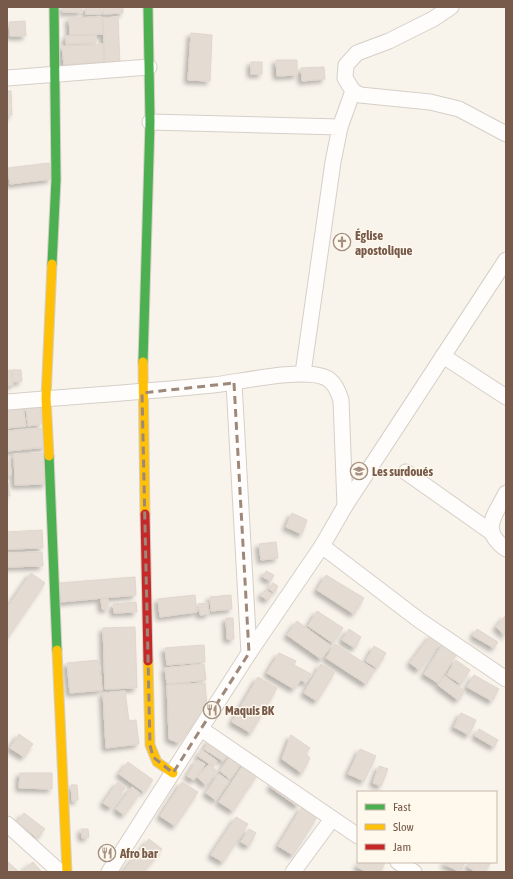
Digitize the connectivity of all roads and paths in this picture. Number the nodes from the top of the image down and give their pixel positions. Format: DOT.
graph roads {
  1 [pos="54,7"];
  2 [pos="148,7"];
  3 [pos="451,7"];
  4 [pos="149,68"];
  5 [pos="55,74"];
  6 [pos="7,78"];
  7 [pos="353,91"];
  8 [pos="150,122"];
  9 [pos="340,127"];
  10 [pos="506,134"];
  11 [pos="506,260"];
  12 [pos="443,356"];
  13 [pos="303,373"];
  14 [pos="234,383"];
  15 [pos="142,393"];
  16 [pos="506,397"];
  17 [pos="46,398"];
  18 [pos="7,402"];
  19 [pos="406,472"];
  20 [pos="506,493"];
  21 [pos="345,506"];
  22 [pos="491,532"];
  23 [pos="322,546"];
  24 [pos="506,549"];
  25 [pos="249,652"];
  26 [pos="506,679"];
  27 [pos="201,729"];
  28 [pos="173,773"];
  29 [pos="332,819"];
  30 [pos="7,824"];
  31 [pos="357,835"];
  32 [pos="400,863"];
  33 [pos="60,872"];
  34 [pos="67,872"];
  35 [pos="109,872"];
  36 [pos="293,872"];
  37 [pos="414,872"];
  1 -- 5 [label="street"];
  2 -- 4 [label="street"];
  3 -- 7 [label="street"];
  4 -- 5 [label="street"];
  4 -- 8 [label="street"];
  5 -- 6 [label="street"];
  5 -- 17 [label="street"];
  7 -- 9 [label="street"];
  7 -- 10 [label="street"];
  8 -- 9 [label="street"];
  8 -- 15 [label="street"];
  9 -- 13 [label="street"];
  11 -- 12 [label="street"];
  12 -- 16 [label="street"];
  12 -- 21 [label="street"];
  13 -- 14 [label="street"];
  13 -- 21 [label="street"];
  14 -- 15 [label="street"];
  14 -- 25 [label="street"];
  15 -- 17 [label="street"];
  15 -- 28 [label="street"];
  17 -- 18 [label="street"];
  17 -- 34 [label="street"];
  19 -- 22 [label="street"];
  20 -- 22 [label="street"];
  21 -- 23 [label="street"];
  22 -- 24 [label="street"];
  23 -- 25 [label="street"];
  23 -- 26 [label="street"];
  25 -- 27 [label="street"];
  27 -- 28 [label="street"];
  27 -- 29 [label="street"];
  28 -- 35 [label="street"];
  29 -- 31 [label="street"];
  29 -- 36 [label="street"];
  30 -- 33 [label="street"];
  32 -- 37 [label="street"];
}
